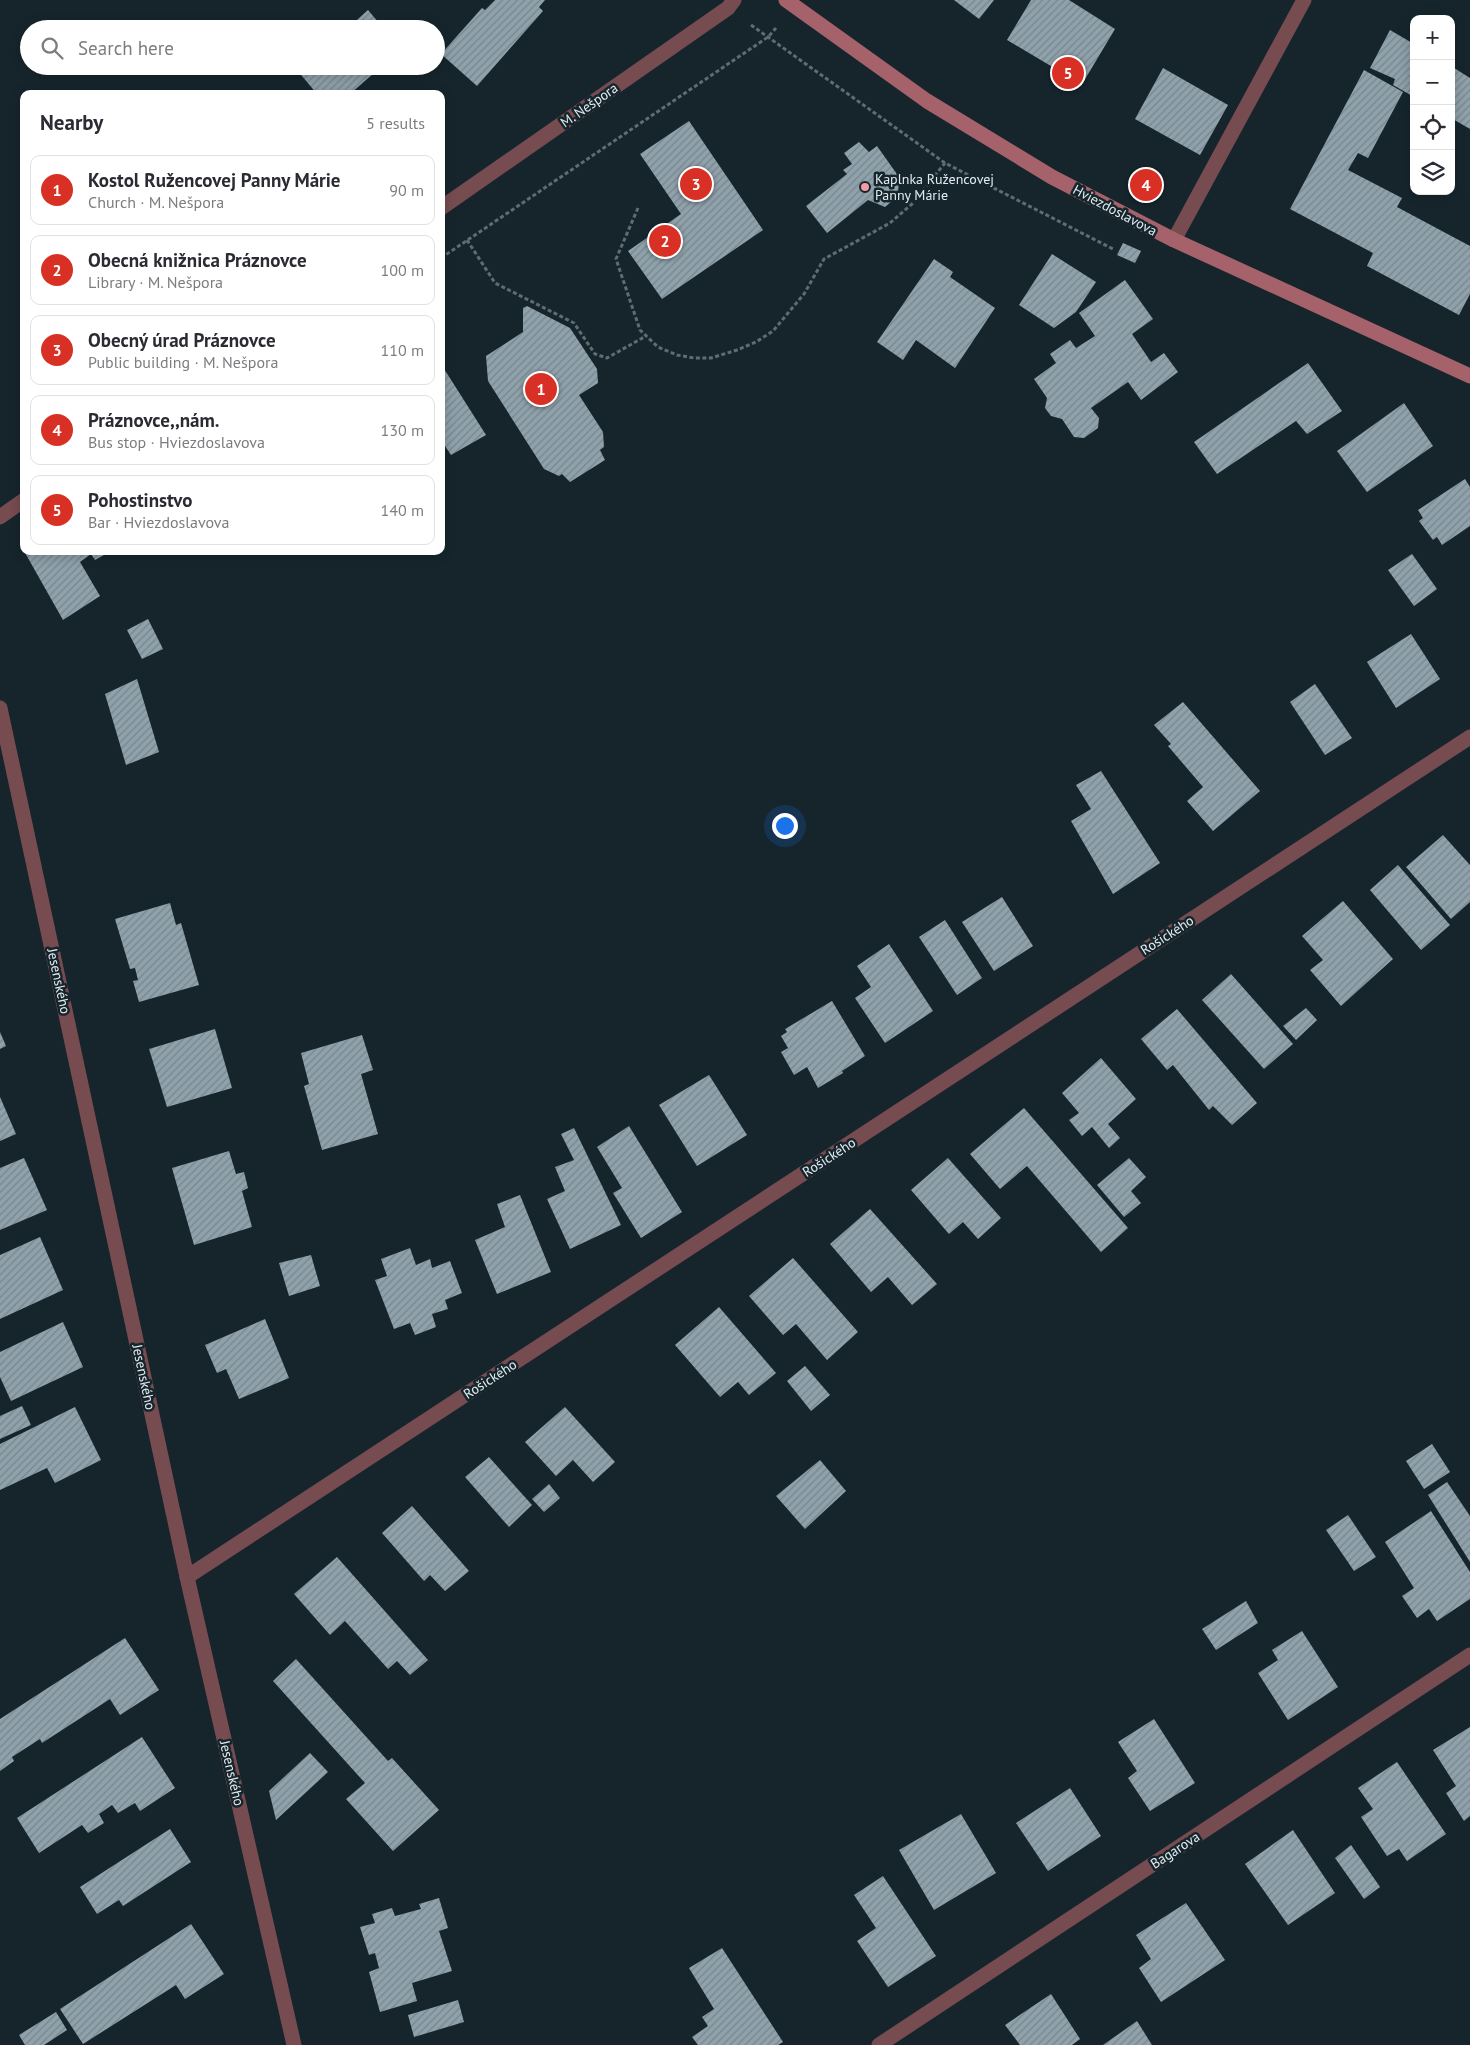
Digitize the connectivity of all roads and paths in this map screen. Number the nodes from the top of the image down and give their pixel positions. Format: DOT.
graph roads {
  1 [pos="786,0"];
  2 [pos="1304,0"];
  3 [pos="731,4"];
  4 [pos="779,24"];
  5 [pos="768,38"];
  6 [pos="945,163"];
  7 [pos="445,205"];
  8 [pos="638,208"];
  9 [pos="467,240"];
  10 [pos="1174,240"];
  11 [pos="1113,248"];
  12 [pos="445,255"];
  13 [pos="646,336"];
  14 [pos="1470,376"];
  15 [pos="20,503"];
  16 [pos="0,516"];
  17 [pos="0,708"];
  18 [pos="1470,737"];
  19 [pos="187,1577"];
  20 [pos="1470,1655"];
  21 [pos="294,2045"];
  22 [pos="880,2045"];
  1 -- 10 [label="street, Hviezdoslavova"];
  2 -- 10 [label="street"];
  3 -- 5 [label="path"];
  3 -- 7 [label="street, M. Nešpora"];
  4 -- 5 [label="path"];
  5 -- 6 [label="path"];
  5 -- 9 [label="path"];
  6 -- 11 [label="path"];
  6 -- 13 [label="path"];
  8 -- 13 [label="path"];
  9 -- 12 [label="path"];
  9 -- 13 [label="path"];
  10 -- 14 [label="street, Hviezdoslavova"];
  15 -- 16 [label="street"];
  17 -- 19 [label="street, Jesenského"];
  18 -- 19 [label="street, Rošického"];
  19 -- 21 [label="street, Jesenského"];
  20 -- 22 [label="street, Bagarova"];
}
